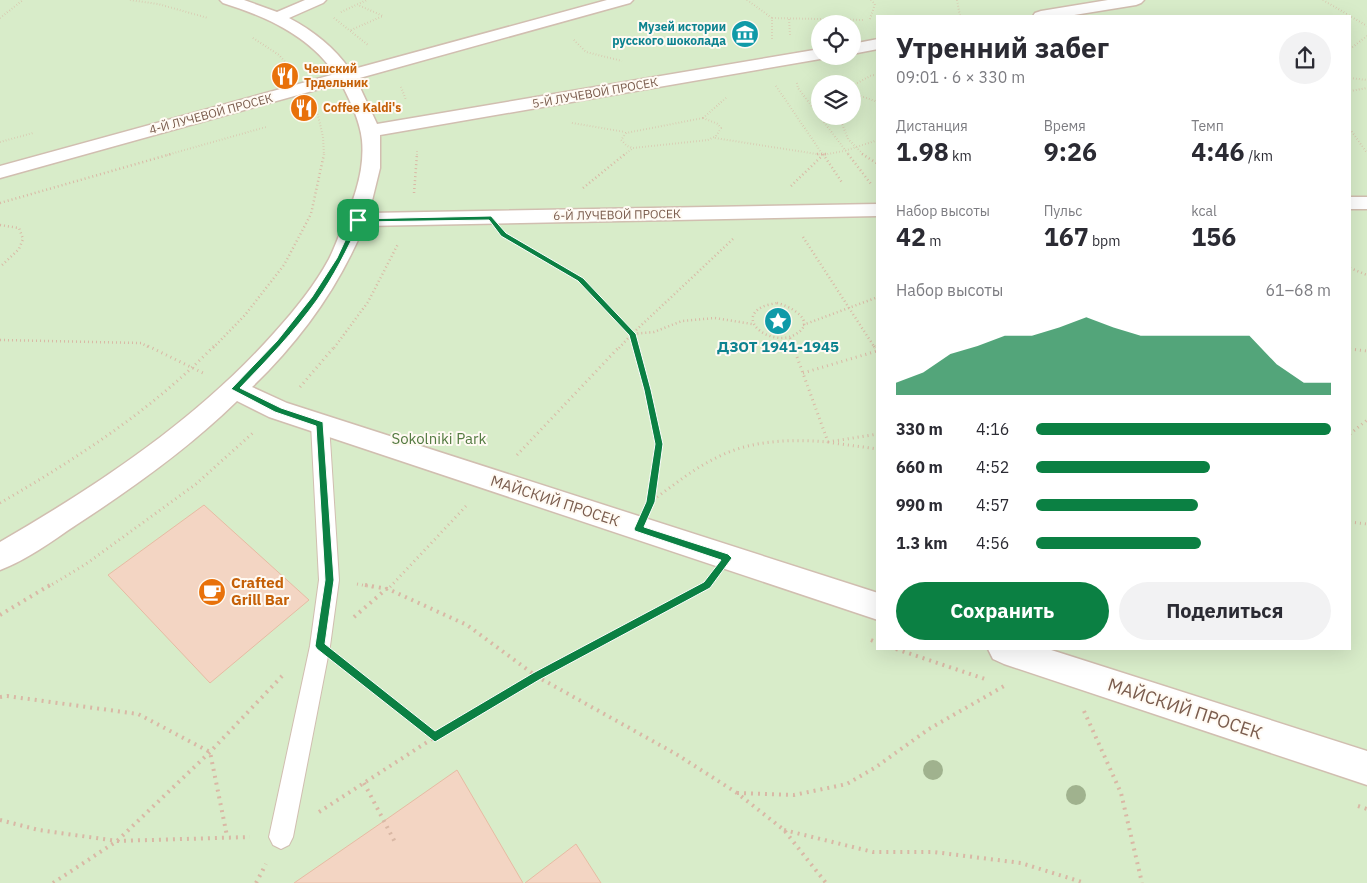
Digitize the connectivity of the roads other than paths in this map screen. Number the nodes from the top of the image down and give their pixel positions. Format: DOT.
graph roads {
  1 [pos="228,0"];
  2 [pos="318,0"];
  3 [pos="625,0"];
  4 [pos="1136,0"];
  5 [pos="1047,15"];
  6 [pos="276,18"];
  7 [pos="876,44"];
  8 [pos="861,47"];
  9 [pos="811,56"];
  10 [pos="348,76"];
  11 [pos="370,131"];
  12 [pos="0,172"];
  13 [pos="1351,203"];
  14 [pos="1367,203"];
  15 [pos="870,210"];
  16 [pos="358,220"];
  17 [pos="235,389"];
  18 [pos="320,424"];
  19 [pos="0,557"];
  20 [pos="876,606"];
  21 [pos="1012,651"];
  22 [pos="1367,768"];
  23 [pos="280,837"];
  1 -- 6 [label="street"];
  2 -- 6 [label="street"];
  3 -- 10 [label="street, 4-Й ЛУЧЕВОЙ ПРОСЕК"];
  4 -- 5 [label="street"];
  6 -- 10 [label="street"];
  7 -- 8 [label="street"];
  9 -- 11 [label="street, 5-Й ЛУЧЕВОЙ ПРОСЕК"];
  10 -- 11 [label="street"];
  10 -- 12 [label="street, 4-Й ЛУЧЕВОЙ ПРОСЕК"];
  11 -- 16 [label="street"];
  13 -- 14 [label="street"];
  15 -- 16 [label="street, 6-Й ЛУЧЕВОЙ ПРОСЕК"];
  16 -- 17 [label="street"];
  17 -- 18 [label="street, МАЙСКИЙ ПРОСЕК"];
  17 -- 19 [label="street"];
  18 -- 20 [label="street, МАЙСКИЙ ПРОСЕК"];
  18 -- 23 [label="lane"];
  21 -- 22 [label="street, МАЙСКИЙ ПРОСЕК"];
}
